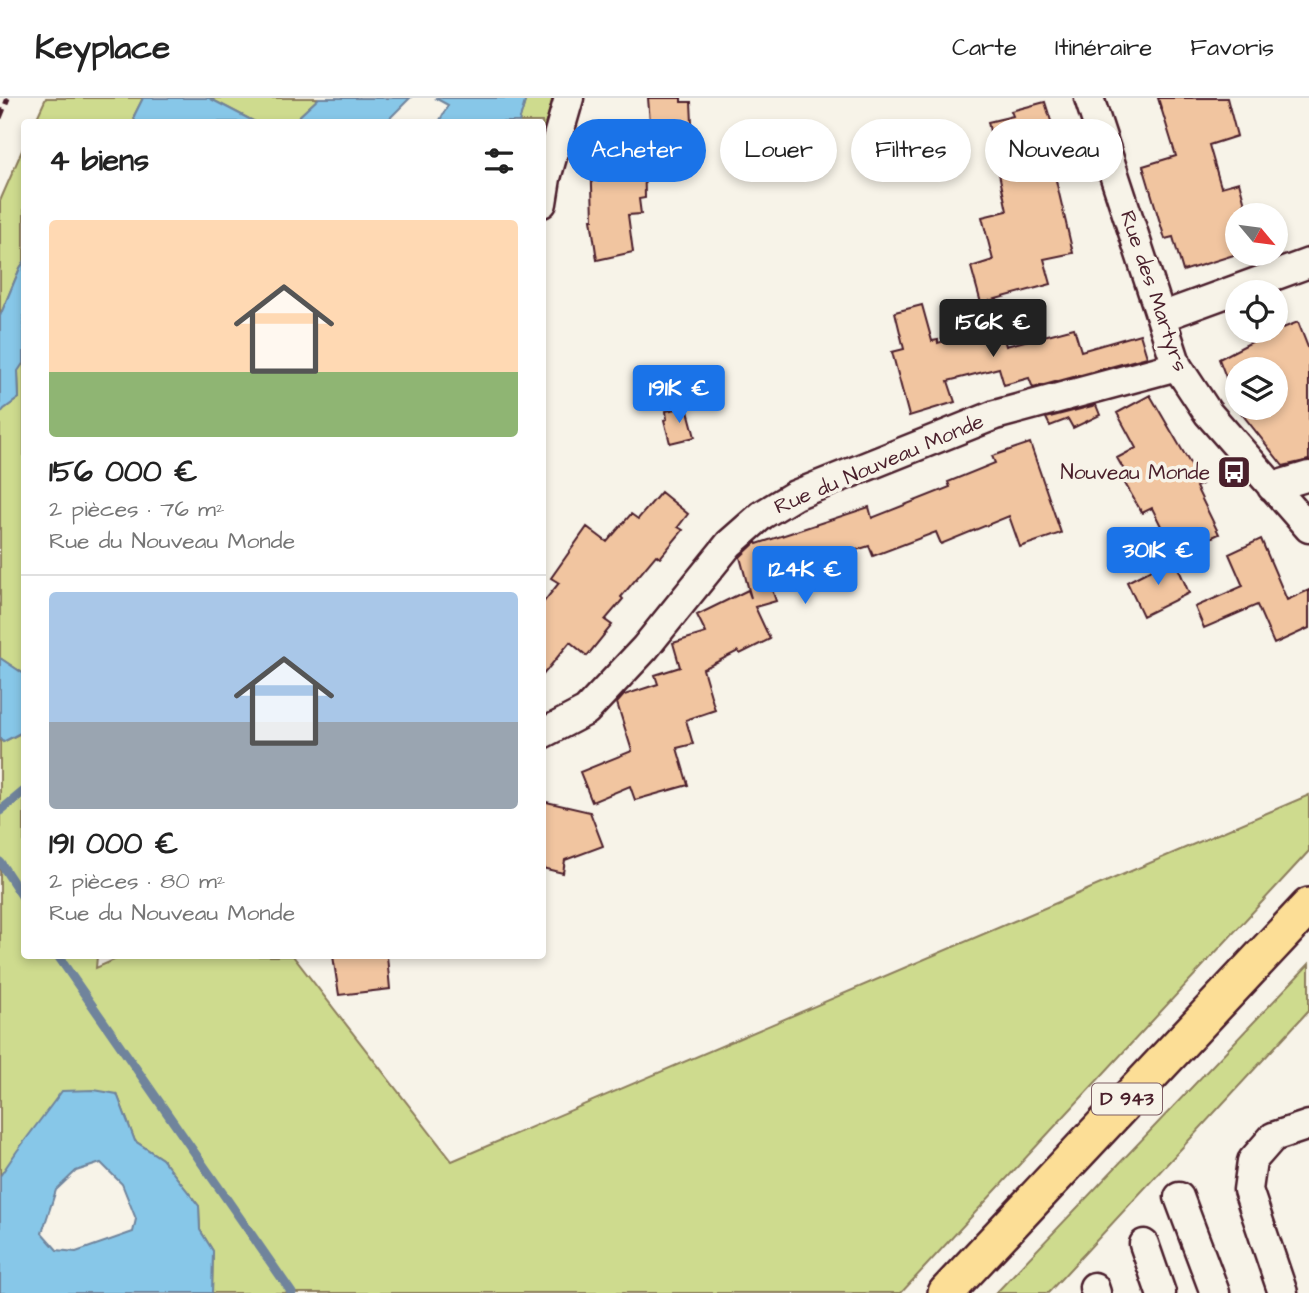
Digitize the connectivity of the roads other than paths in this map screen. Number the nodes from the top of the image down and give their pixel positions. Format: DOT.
graph roads {
  1 [pos="569,98"];
  2 [pos="1089,98"];
  3 [pos="546,178"];
  4 [pos="1309,264"];
  5 [pos="1161,317"];
  6 [pos="1177,366"];
  7 [pos="1309,476"];
  8 [pos="1272,487"];
  9 [pos="1309,528"];
  10 [pos="546,732"];
  11 [pos="1309,906"];
  12 [pos="1309,1125"];
  13 [pos="1179,1197"];
  14 [pos="1144,1244"];
  15 [pos="946,1293"];
  16 [pos="1161,1293"];
  17 [pos="1215,1293"];
  18 [pos="1283,1293"];
  1 -- 3 [label="street"];
  2 -- 5 [label="street, Rue des Martyrs"];
  4 -- 5 [label="street"];
  5 -- 6 [label="street, Rue des Martyrs"];
  6 -- 8 [label="street, Rue des Martyrs"];
  6 -- 10 [label="street, Rue du Nouveau Monde"];
  7 -- 8 [label="street"];
  8 -- 9 [label="street, Rue des Martyrs"];
  11 -- 15 [label="main road, D 943"];
  12 -- 18 [label="street"];
  13 -- 17 [label="street"];
  14 -- 16 [label="street"];
}
